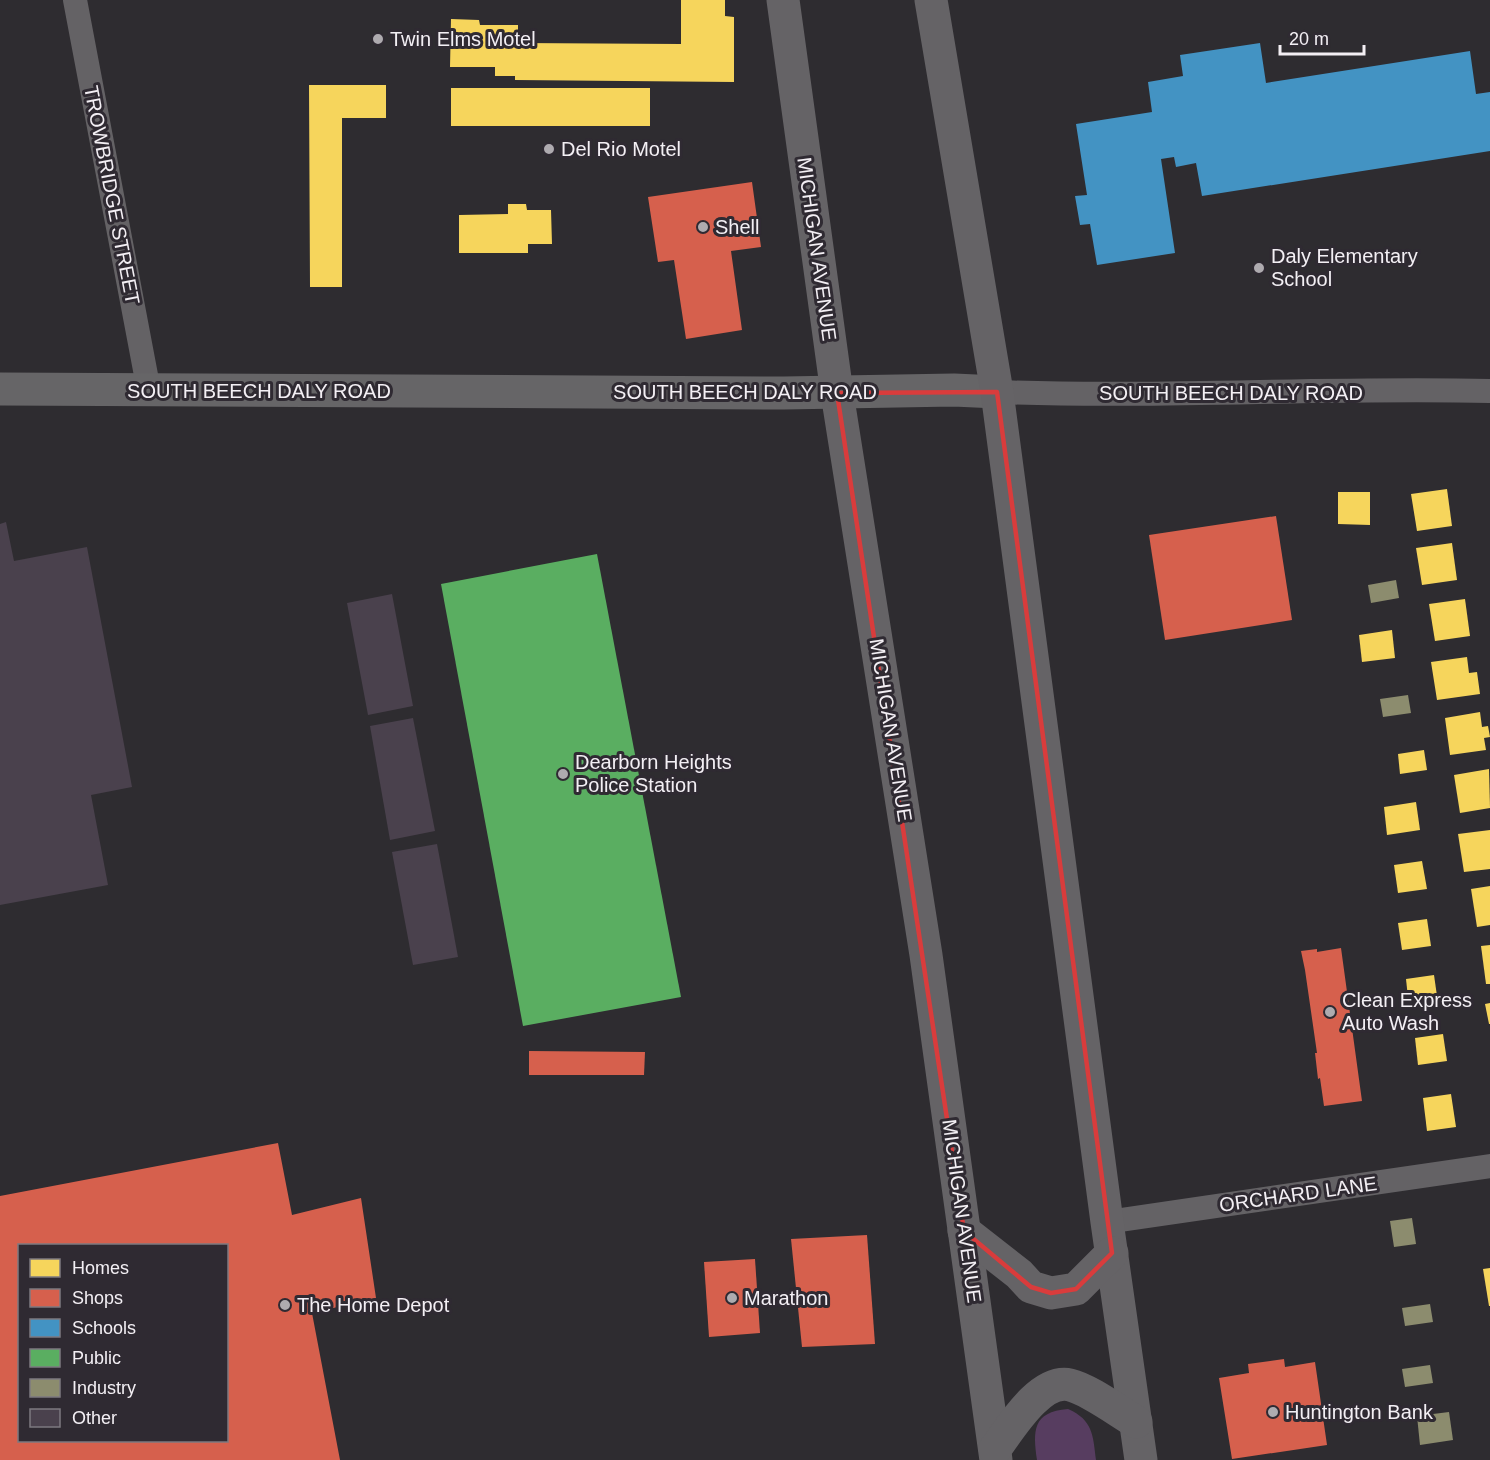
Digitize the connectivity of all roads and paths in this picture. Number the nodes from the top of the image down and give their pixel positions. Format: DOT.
graph roads {
  1 [pos="75,0"];
  2 [pos="783,0"];
  3 [pos="931,0"];
  4 [pos="0,389"];
  5 [pos="149,391"];
  6 [pos="1490,391"];
  7 [pos="998,392"];
  8 [pos="837,393"];
  9 [pos="1490,1166"];
  10 [pos="964,1231"];
  11 [pos="1109,1238"];
  12 [pos="1136,1422"];
  13 [pos="995,1455"];
  14 [pos="1141,1460"];
  1 -- 5 [label="street, TROWBRIDGE STREET"];
  2 -- 8 [label="main road, MICHIGAN AVENUE"];
  3 -- 7 [label="main road"];
  4 -- 5 [label="main road, SOUTH BEECH DALY ROAD"];
  5 -- 8 [label="main road, SOUTH BEECH DALY ROAD"];
  6 -- 7 [label="street, SOUTH BEECH DALY ROAD"];
  7 -- 8 [label="main road, SOUTH BEECH DALY ROAD"];
  7 -- 11 [label="main road"];
  8 -- 10 [label="main road, MICHIGAN AVENUE"];
  9 -- 11 [label="street, ORCHARD LANE"];
  10 -- 11 [label="main road"];
  10 -- 13 [label="main road, MICHIGAN AVENUE"];
  11 -- 12 [label="main road"];
  12 -- 13 [label="main road"];
  12 -- 14 [label="main road"];
}
